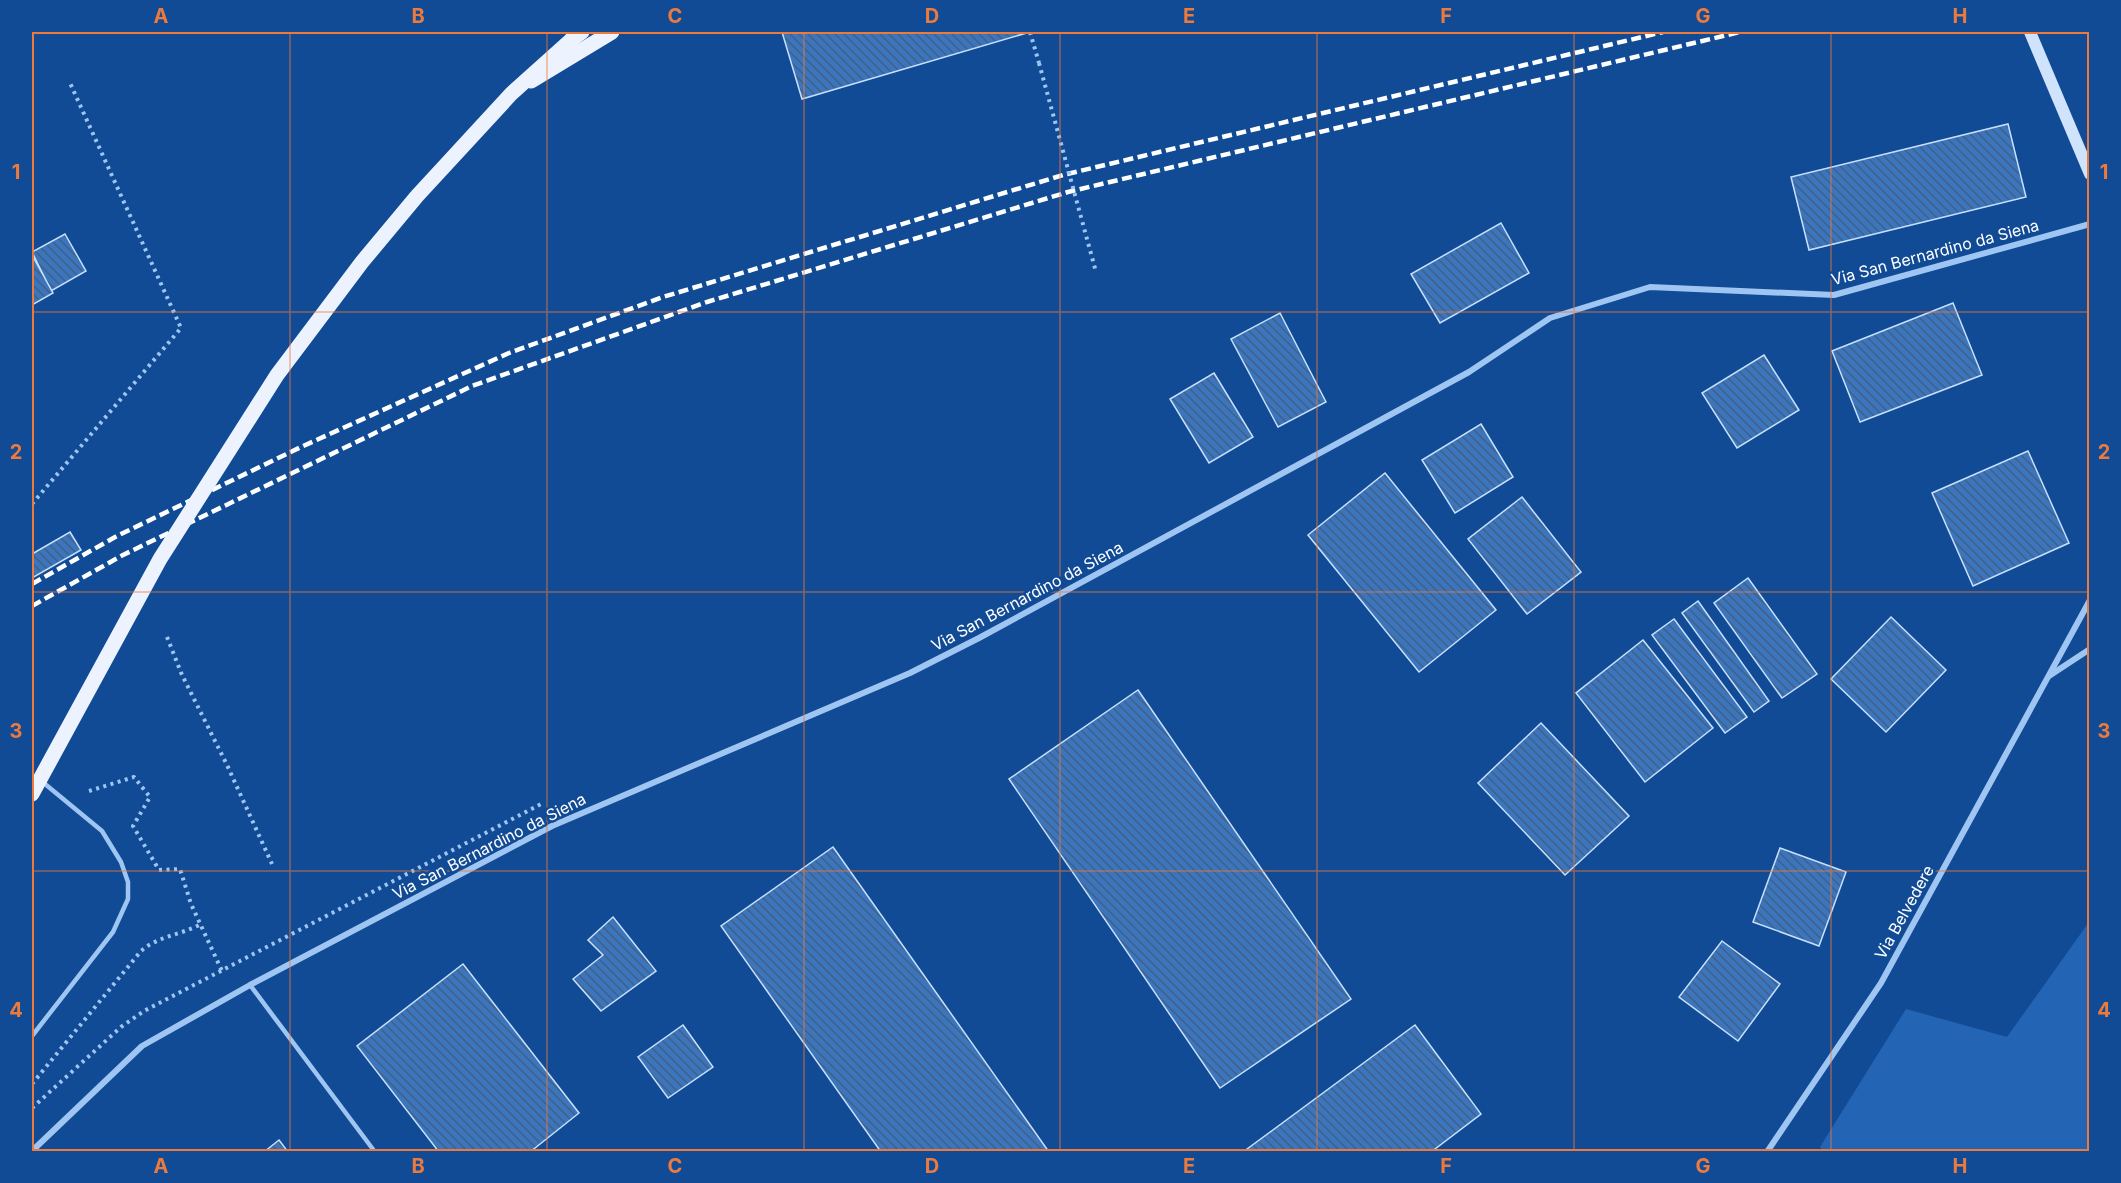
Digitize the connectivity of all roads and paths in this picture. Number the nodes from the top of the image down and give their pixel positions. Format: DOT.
graph roads {
  1 [pos="612,32"];
  2 [pos="1030,32"];
  3 [pos="2030,32"];
  4 [pos="578,34"];
  5 [pos="70,83"];
  6 [pos="511,94"];
  7 [pos="2090,174"];
  8 [pos="2090,224"];
  9 [pos="1096,272"];
  10 [pos="32,504"];
  11 [pos="2090,600"];
  12 [pos="167,637"];
  13 [pos="2090,649"];
  14 [pos="2049,676"];
  15 [pos="32,777"];
  16 [pos="90,791"];
  17 [pos="32,794"];
  18 [pos="272,864"];
  19 [pos="201,924"];
  20 [pos="222,971"];
  21 [pos="250,985"];
  22 [pos="32,1036"];
  23 [pos="32,1084"];
  24 [pos="32,1151"];
  25 [pos="375,1152"];
  26 [pos="1767,1152"];
  1 -- 6 [label="main road, bridge"];
  2 -- 9 [label="path, bridge"];
  3 -- 7 [label="main road"];
  4 -- 6 [label="main road, bridge"];
  5 -- 10 [label="path"];
  6 -- 17 [label="main road, bridge"];
  8 -- 21 [label="street, Via San Bernardino da Siena"];
  11 -- 14 [label="street, Via Belvedere"];
  12 -- 18 [label="path"];
  13 -- 14 [label="street, Via Belvedere"];
  14 -- 26 [label="street, Via Belvedere"];
  15 -- 22 [label="lane"];
  16 -- 19 [label="path"];
  19 -- 20 [label="path"];
  19 -- 23 [label="path"];
  21 -- 24 [label="street, Via San Bernardino da Siena"];
  21 -- 25 [label="lane"];
}
